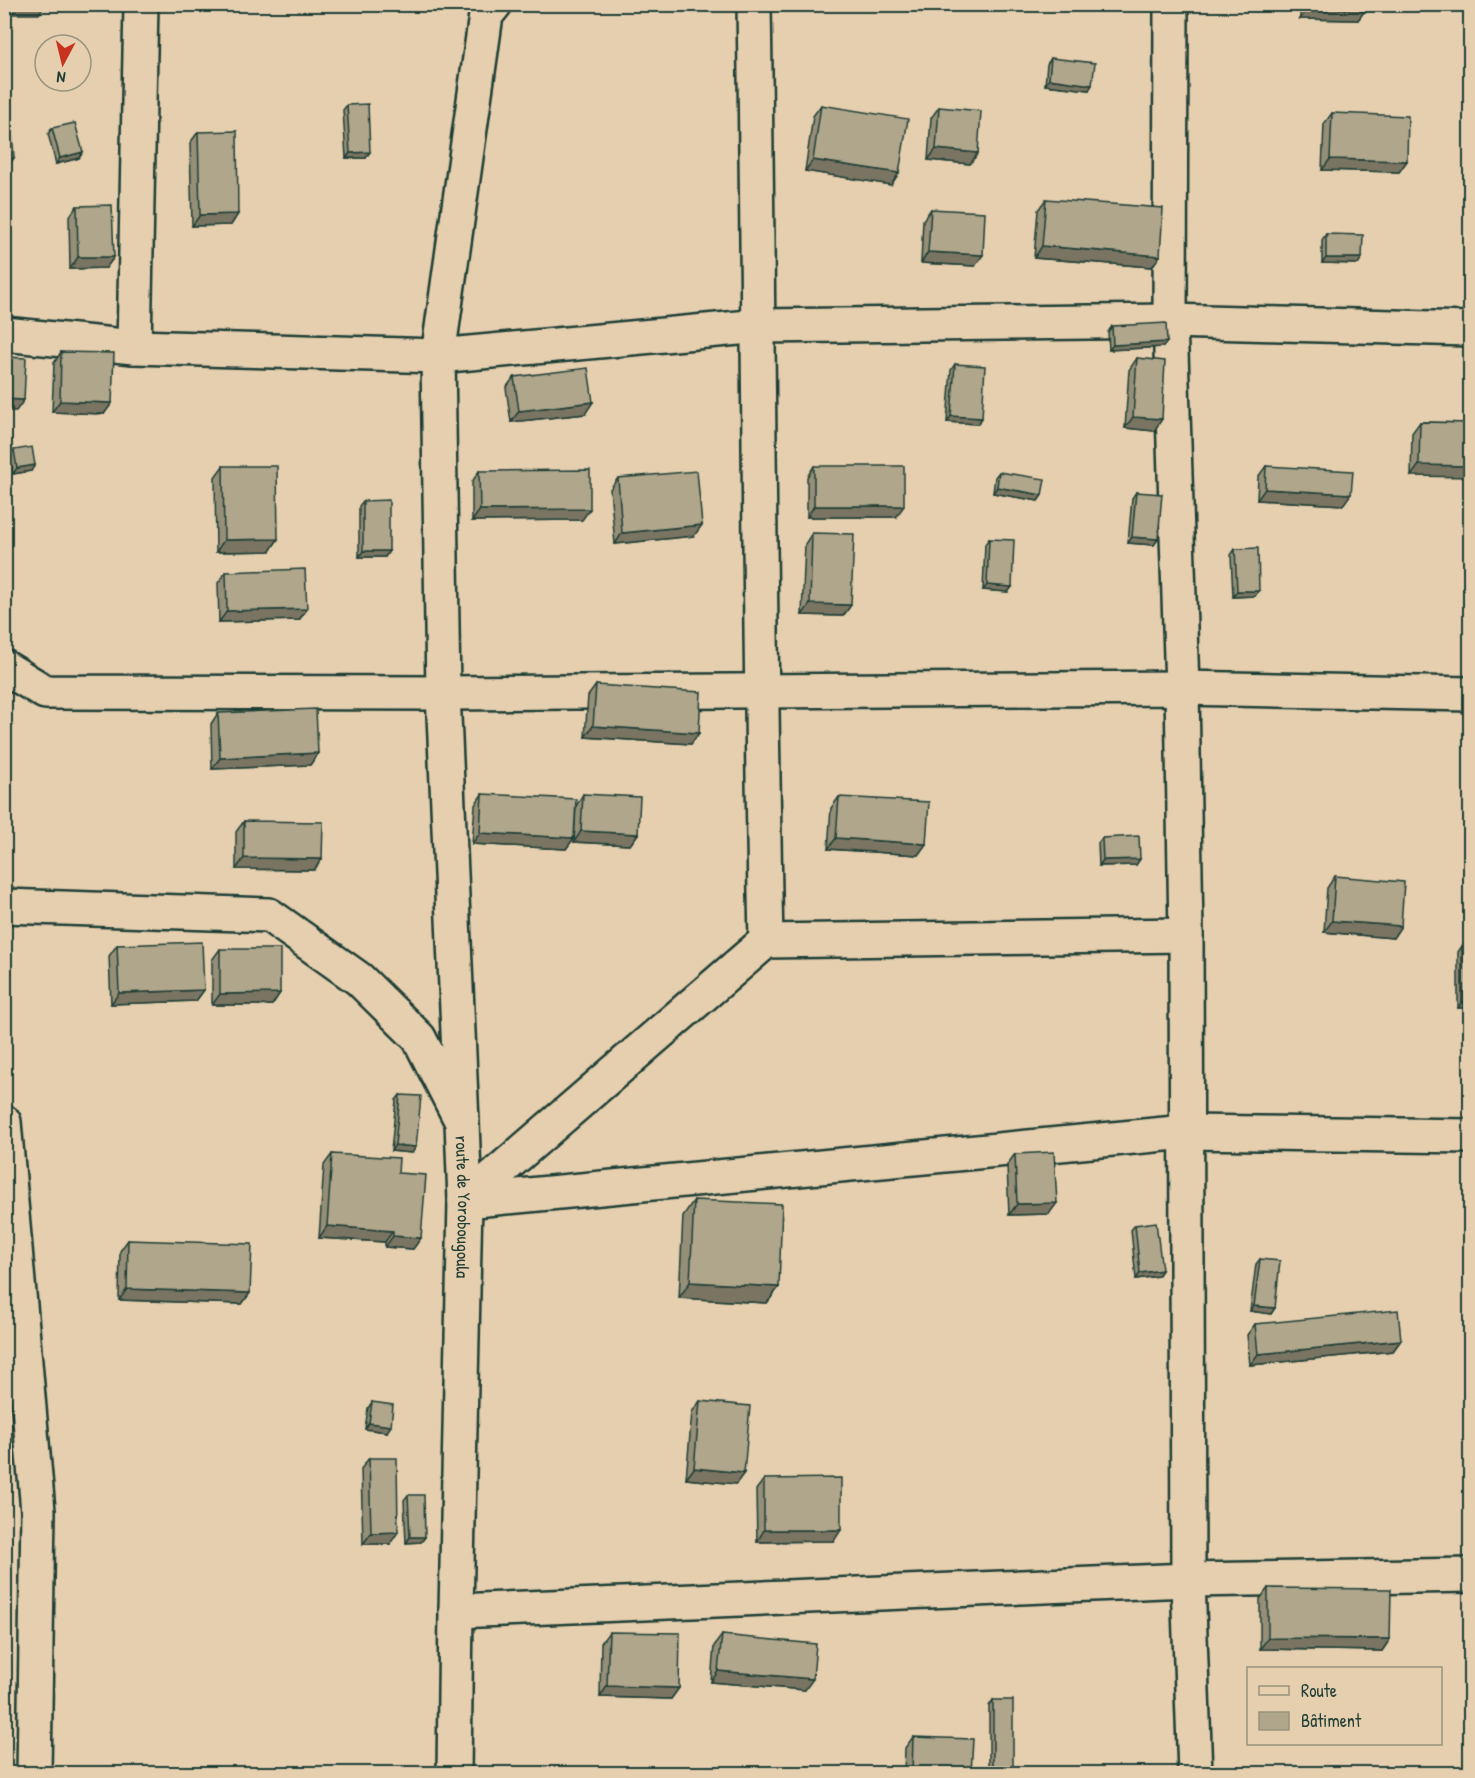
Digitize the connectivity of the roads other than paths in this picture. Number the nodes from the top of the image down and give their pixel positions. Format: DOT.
graph roads {
  1 [pos="141,4"];
  2 [pos="495,4"];
  3 [pos="754,4"];
  4 [pos="1171,4"];
  5 [pos="1170,321"];
  6 [pos="760,326"];
  7 [pos="1470,329"];
  8 [pos="4,334"];
  9 [pos="134,347"];
  10 [pos="438,356"];
  11 [pos="4,667"];
  12 [pos="1182,688"];
  13 [pos="761,690"];
  14 [pos="443,693"];
  15 [pos="1470,694"];
  16 [pos="4,906"];
  17 [pos="1186,934"];
  18 [pos="766,941"];
  19 [pos="4,1122"];
  20 [pos="462,1122"];
  21 [pos="1186,1131"];
  22 [pos="1470,1136"];
  23 [pos="465,1201"];
  24 [pos="1470,1575"];
  25 [pos="1188,1580"];
  26 [pos="456,1611"];
  27 [pos="34,1773"];
  28 [pos="454,1773"];
  29 [pos="1195,1773"];
  1 -- 9 [label="street"];
  2 -- 10 [label="street"];
  3 -- 6 [label="street"];
  4 -- 5 [label="street"];
  5 -- 6 [label="street"];
  5 -- 7 [label="street"];
  5 -- 12 [label="street"];
  6 -- 10 [label="street"];
  6 -- 13 [label="street"];
  8 -- 9 [label="street"];
  9 -- 10 [label="street"];
  10 -- 14 [label="street"];
  11 -- 14 [label="street"];
  12 -- 13 [label="street"];
  12 -- 15 [label="street"];
  12 -- 17 [label="street"];
  13 -- 14 [label="street"];
  13 -- 18 [label="street"];
  14 -- 20 [label="street"];
  16 -- 20 [label="street, route de Yorobougoula"];
  17 -- 18 [label="street"];
  17 -- 21 [label="street"];
  18 -- 23 [label="street"];
  19 -- 27 [label="street"];
  20 -- 23 [label="street, route de Yorobougoula"];
  21 -- 22 [label="street"];
  21 -- 23 [label="street"];
  21 -- 25 [label="street"];
  23 -- 26 [label="street, route de Yorobougoula"];
  24 -- 25 [label="street"];
  25 -- 26 [label="street"];
  25 -- 29 [label="street"];
  26 -- 28 [label="street, route de Yorobougoula"];
}
